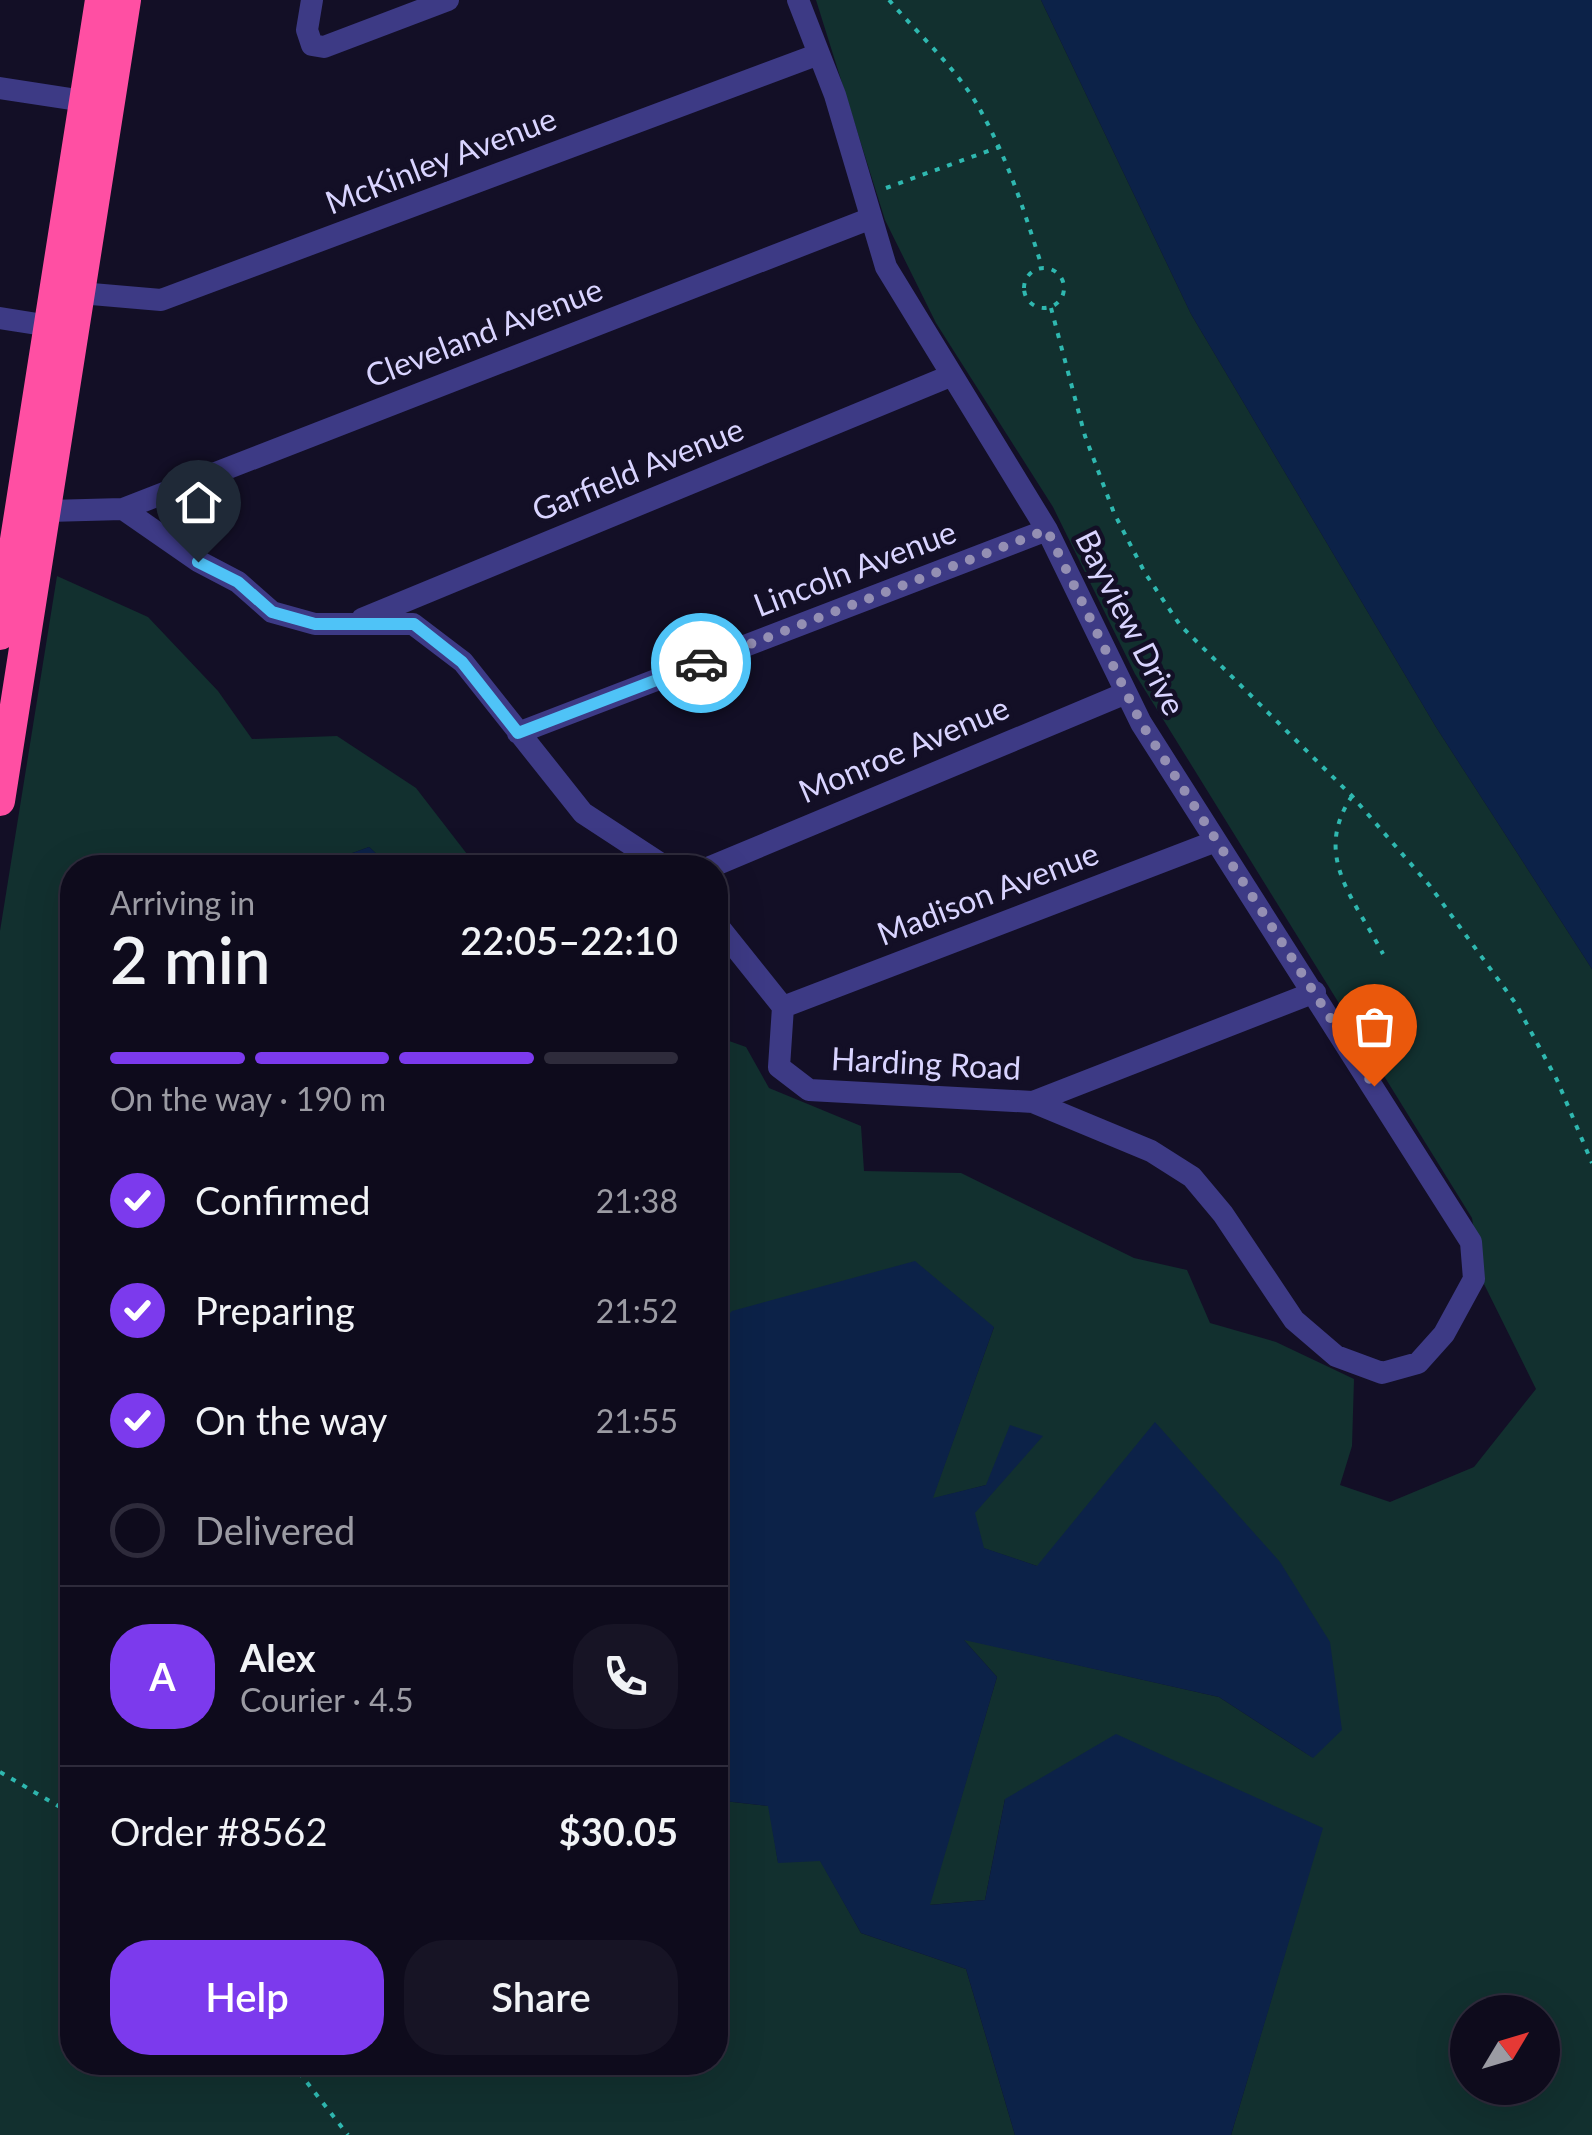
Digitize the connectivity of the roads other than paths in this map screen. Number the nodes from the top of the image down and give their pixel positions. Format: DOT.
graph roads {
  1 [pos="100,0"];
  2 [pos="126,0"];
  3 [pos="312,0"];
  4 [pos="448,0"];
  5 [pos="798,0"];
  6 [pos="819,54"];
  7 [pos="0,88"];
  8 [pos="84,101"];
  9 [pos="869,219"];
  10 [pos="80,293"];
  11 [pos="0,318"];
  12 [pos="50,326"];
  13 [pos="950,376"];
  14 [pos="123,508"];
  15 [pos="48,512"];
  16 [pos="1047,530"];
  17 [pos="8,542"];
  18 [pos="350,624"];
  19 [pos="0,635"];
  20 [pos="1126,694"];
  21 [pos="518,733"];
  22 [pos="0,802"];
  23 [pos="1216,842"];
  24 [pos="648,855"];
  25 [pos="728,860"];
  26 [pos="728,938"];
  27 [pos="1315,992"];
  28 [pos="784,1007"];
  29 [pos="1033,1102"];
  30 [pos="1471,1242"];
  1 -- 8 [label="highway"];
  2 -- 10 [label="highway"];
  3 -- 4 [label="street"];
  5 -- 6 [label="street, Bayview Drive"];
  6 -- 9 [label="street, Bayview Drive"];
  6 -- 10 [label="street, McKinley Avenue"];
  7 -- 8 [label="street"];
  8 -- 12 [label="highway"];
  9 -- 13 [label="street, Bayview Drive"];
  9 -- 14 [label="street, Cleveland Avenue"];
  10 -- 15 [label="highway"];
  11 -- 12 [label="street"];
  12 -- 17 [label="highway"];
  13 -- 16 [label="street, Bayview Drive"];
  13 -- 18 [label="street, Garfield Avenue"];
  14 -- 15 [label="street"];
  14 -- 18 [label="street"];
  15 -- 22 [label="highway"];
  16 -- 20 [label="street, Bayview Drive"];
  16 -- 21 [label="street, Lincoln Avenue"];
  17 -- 19 [label="highway"];
  18 -- 21 [label="street"];
  20 -- 23 [label="street, Bayview Drive"];
  20 -- 25 [label="street, Monroe Avenue"];
  21 -- 24 [label="street"];
  23 -- 27 [label="street, Bayview Drive"];
  23 -- 28 [label="street, Madison Avenue"];
  26 -- 28 [label="street"];
  27 -- 29 [label="street"];
  27 -- 30 [label="street, Bayview Drive"];
  28 -- 29 [label="street, Harding Road"];
  29 -- 30 [label="street, Harding Road"];
}
